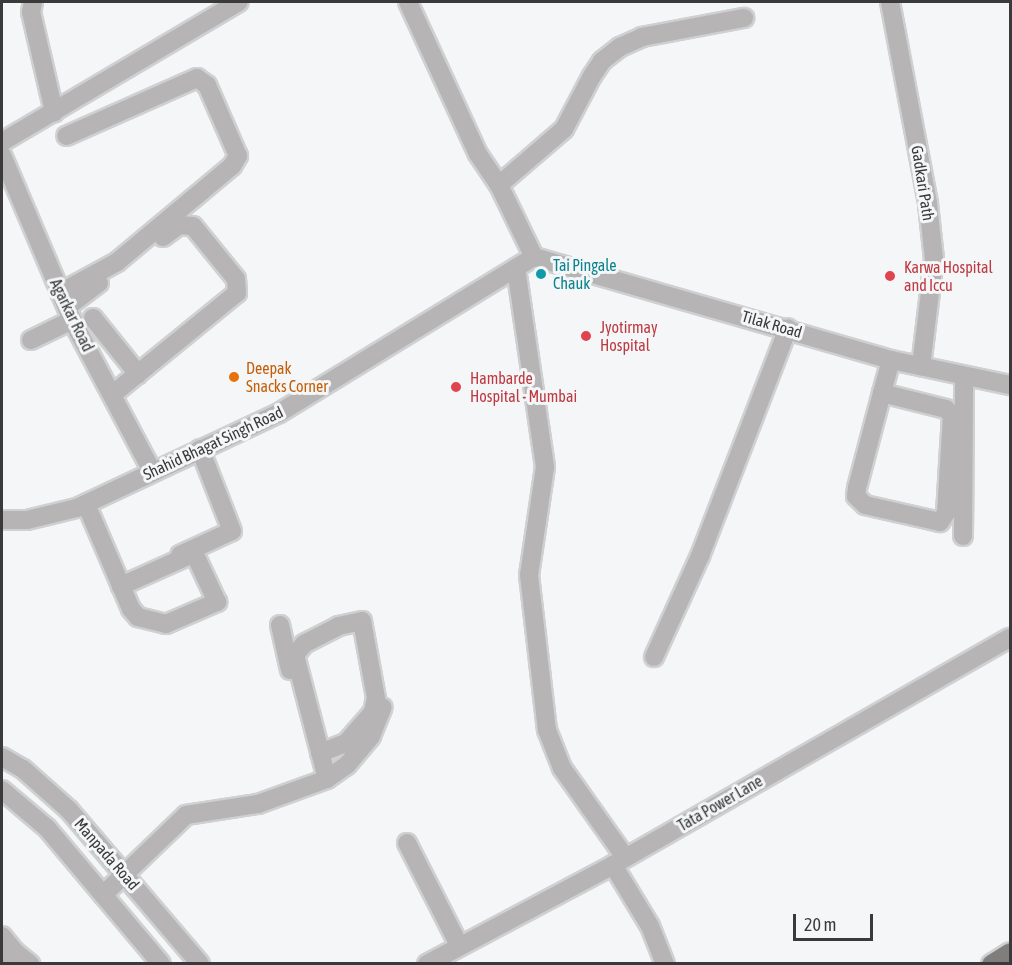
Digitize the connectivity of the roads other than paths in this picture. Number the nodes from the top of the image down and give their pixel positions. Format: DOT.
graph roads {
  1 [pos="33,2"];
  2 [pos="239,2"];
  3 [pos="408,2"];
  4 [pos="890,2"];
  5 [pos="744,18"];
  6 [pos="91,90"];
  7 [pos="54,112"];
  8 [pos="103,119"];
  9 [pos="66,136"];
  10 [pos="2,142"];
  11 [pos="3,161"];
  12 [pos="499,185"];
  13 [pos="534,257"];
  14 [pos="516,268"];
  15 [pos="66,307"];
  16 [pos="93,318"];
  17 [pos="788,328"];
  18 [pos="31,340"];
  19 [pos="891,360"];
  20 [pos="921,366"];
  21 [pos="138,374"];
  22 [pos="964,377"];
  23 [pos="1011,385"];
  24 [pos="882,393"];
  25 [pos="113,394"];
  26 [pos="201,449"];
  27 [pos="956,463"];
  28 [pos="152,471"];
  29 [pos="89,502"];
  30 [pos="2,520"];
  31 [pos="963,536"];
  32 [pos="121,586"];
  33 [pos="280,625"];
  34 [pos="1011,638"];
  35 [pos="654,657"];
  36 [pos="384,704"];
  37 [pos="320,753"];
  38 [pos="2,757"];
  39 [pos="322,780"];
  40 [pos="2,790"];
  41 [pos="407,843"];
  42 [pos="619,861"];
  43 [pos="125,874"];
  44 [pos="103,895"];
  45 [pos="2,936"];
  46 [pos="459,945"];
  47 [pos="1011,952"];
  48 [pos="8,957"];
  49 [pos="30,963"];
  50 [pos="161,963"];
  51 [pos="200,963"];
  52 [pos="427,963"];
  53 [pos="664,963"];
  54 [pos="991,963"];
  1 -- 7 [label="street"];
  2 -- 6 [label="street"];
  3 -- 12 [label="street"];
  4 -- 20 [label="street, Gadkari Path"];
  5 -- 12 [label="street"];
  6 -- 7 [label="street"];
  6 -- 8 [label="street"];
  7 -- 10 [label="street"];
  8 -- 9 [label="street"];
  8 -- 15 [label="street"];
  11 -- 15 [label="street, Agarkar Road"];
  12 -- 13 [label="street"];
  13 -- 14 [label="street, Shahid Bhagat Singh Road"];
  13 -- 17 [label="street, Tilak Road"];
  14 -- 26 [label="street, Shahid Bhagat Singh Road"];
  14 -- 42 [label="street"];
  15 -- 18 [label="street"];
  15 -- 21 [label="street"];
  15 -- 25 [label="street, Agarkar Road"];
  16 -- 21 [label="street"];
  17 -- 19 [label="street, Tilak Road"];
  17 -- 35 [label="street"];
  19 -- 20 [label="street, Tilak Road"];
  19 -- 24 [label="street"];
  20 -- 22 [label="street, Tilak Road"];
  21 -- 25 [label="street"];
  22 -- 23 [label="street, Tilak Road"];
  22 -- 27 [label="street"];
  24 -- 27 [label="street"];
  24 -- 27 [label="street"];
  25 -- 28 [label="street, Agarkar Road"];
  26 -- 28 [label="street, Shahid Bhagat Singh Road"];
  26 -- 29 [label="street"];
  27 -- 31 [label="street"];
  28 -- 29 [label="street, Shahid Bhagat Singh Road"];
  29 -- 30 [label="street, Shahid Bhagat Singh Road"];
  29 -- 32 [label="street"];
  32 -- 32 [label="street"];
  33 -- 39 [label="street"];
  34 -- 42 [label="street, Tata Power Lane"];
  36 -- 39 [label="street"];
  37 -- 37 [label="street"];
  37 -- 39 [label="street"];
  38 -- 43 [label="street, Manpada Road"];
  39 -- 43 [label="street"];
  40 -- 44 [label="street, Manpada Road"];
  41 -- 46 [label="street"];
  42 -- 46 [label="street, Tata Power Lane"];
  42 -- 53 [label="street"];
  43 -- 44 [label="street"];
  43 -- 51 [label="street, Manpada Road"];
  44 -- 50 [label="street, Manpada Road"];
  45 -- 48 [label="street"];
  46 -- 52 [label="street, Tata Power Lane"];
  47 -- 54 [label="main road"];
  48 -- 49 [label="street"];
}
